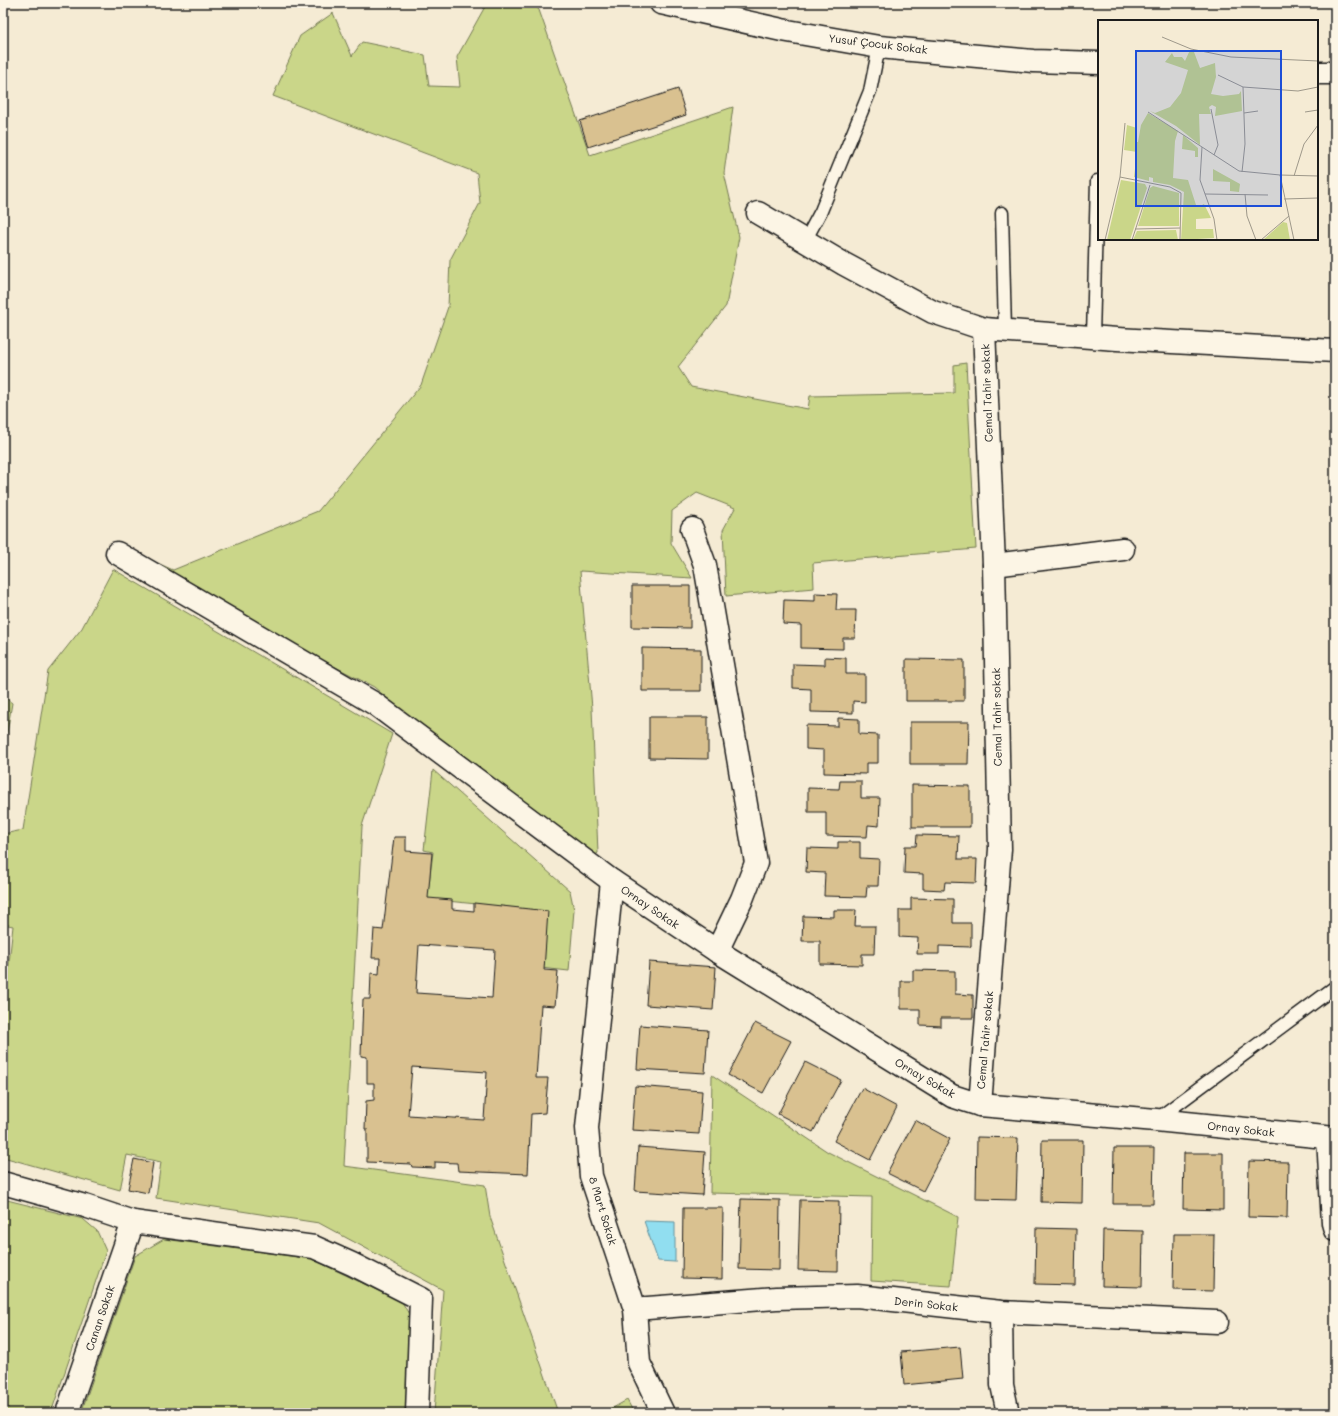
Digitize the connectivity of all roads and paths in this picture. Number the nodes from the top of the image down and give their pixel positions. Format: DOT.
graph roads {
  1 [pos="661,3"];
  2 [pos="879,47"];
  3 [pos="1098,63"];
  4 [pos="1318,73"];
  5 [pos="1335,74"];
  6 [pos="1097,181"];
  7 [pos="758,213"];
  8 [pos="1002,213"];
  9 [pos="805,241"];
  10 [pos="984,328"];
  11 [pos="1005,330"];
  12 [pos="1093,337"];
  13 [pos="1335,351"];
  14 [pos="692,529"];
  15 [pos="1123,548"];
  16 [pos="117,554"];
  17 [pos="994,565"];
  18 [pos="612,881"];
  19 [pos="717,951"];
  20 [pos="1335,988"];
  21 [pos="980,1104"];
  22 [pos="1156,1120"];
  23 [pos="1332,1138"];
  24 [pos="3,1184"];
  25 [pos="133,1222"];
  26 [pos="1335,1230"];
  27 [pos="635,1309"];
  28 [pos="1001,1312"];
  29 [pos="1217,1322"];
  30 [pos="67,1413"];
  31 [pos="417,1413"];
  32 [pos="663,1413"];
  33 [pos="1008,1413"];
  1 -- 2 [label="street, Yusuf Çocuk Sokak"];
  2 -- 3 [label="street, Yusuf Çocuk Sokak"];
  2 -- 9 [label="lane"];
  4 -- 5 [label="street"];
  6 -- 12 [label="lane"];
  7 -- 9 [label="street"];
  8 -- 11 [label="lane"];
  9 -- 10 [label="street"];
  10 -- 11 [label="street"];
  10 -- 17 [label="street, Cemal Tahir sokak"];
  11 -- 12 [label="street"];
  12 -- 13 [label="street"];
  14 -- 19 [label="street"];
  15 -- 17 [label="street"];
  16 -- 18 [label="street, Ornay Sokak"];
  17 -- 21 [label="street, Cemal Tahir sokak"];
  18 -- 19 [label="street, Ornay Sokak"];
  18 -- 27 [label="street, 8 Mart Sokak"];
  19 -- 21 [label="street, Ornay Sokak"];
  20 -- 22 [label="lane"];
  21 -- 22 [label="street, Ornay Sokak"];
  22 -- 23 [label="street, Ornay Sokak"];
  23 -- 26 [label="street"];
  24 -- 25 [label="street"];
  25 -- 30 [label="street, Canan Sokak"];
  25 -- 31 [label="street"];
  27 -- 28 [label="street, Derin Sokak"];
  27 -- 32 [label="street, 8 Mart Sokak"];
  28 -- 29 [label="street, Derin Sokak"];
  28 -- 33 [label="street"];
}
